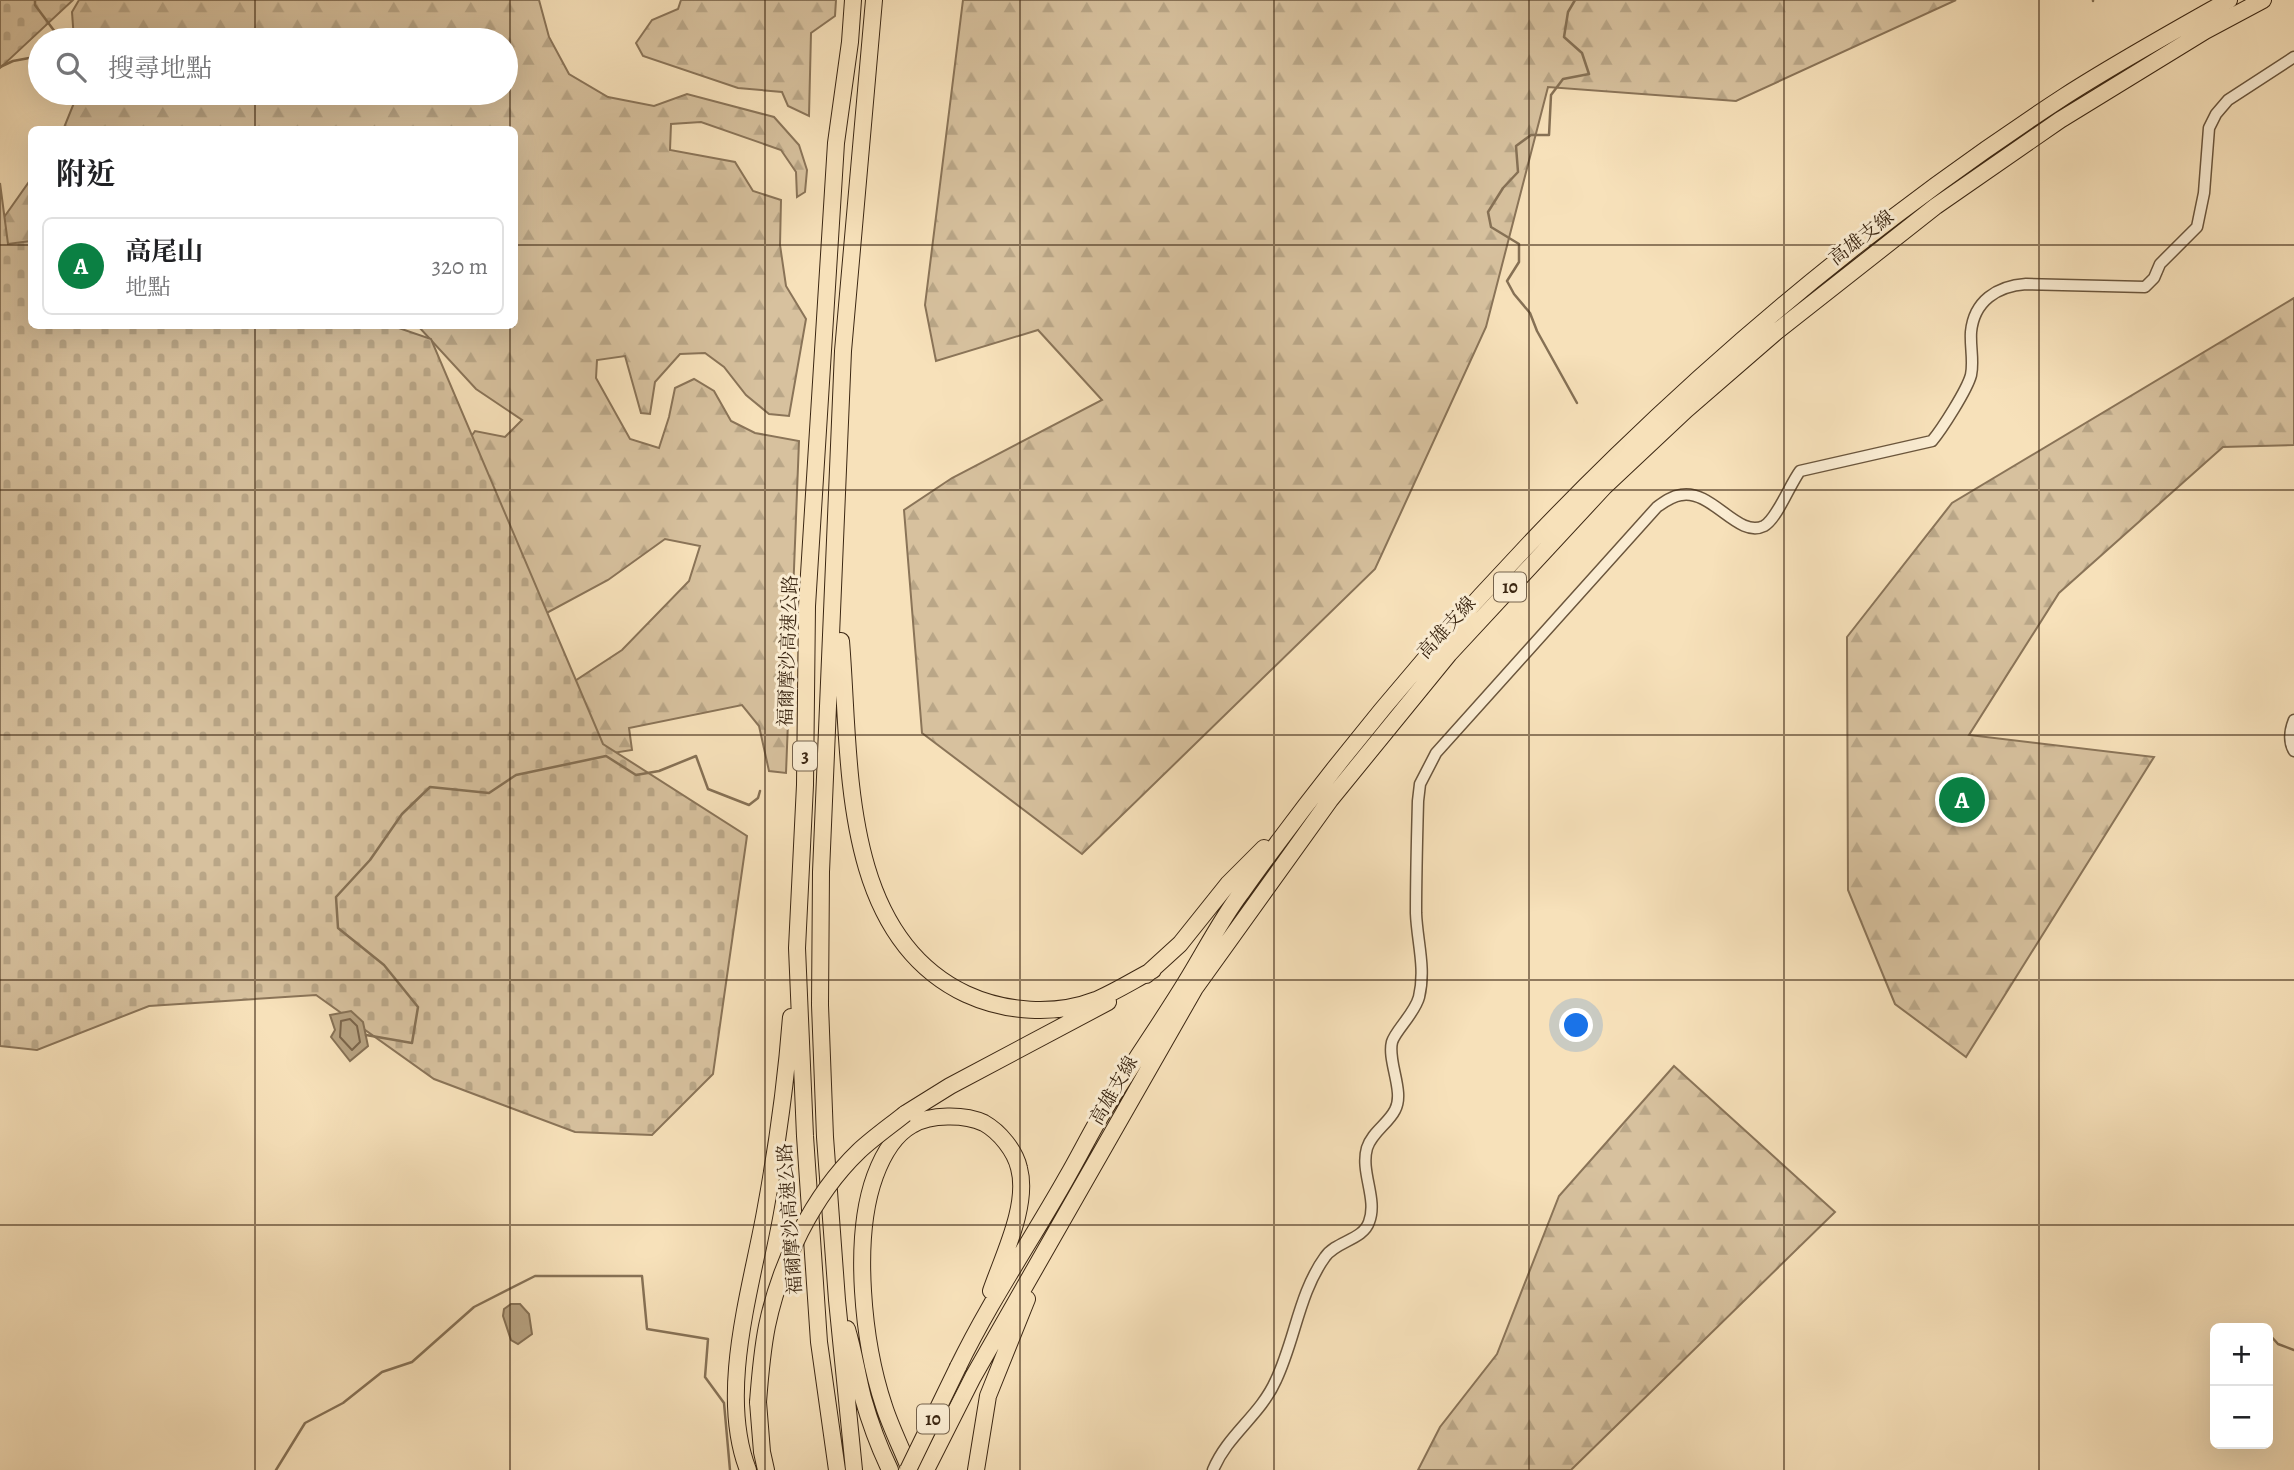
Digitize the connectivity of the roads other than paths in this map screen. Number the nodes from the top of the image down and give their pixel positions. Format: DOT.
graph roads {
  1 [pos="853,0"];
  2 [pos="874,0"];
  3 [pos="2229,0"];
  4 [pos="2263,0"];
  5 [pos="2294,58"];
  6 [pos="834,607"];
  7 [pos="2294,720"];
  8 [pos="2294,751"];
  9 [pos="1303,809"];
  10 [pos="797,948"];
  11 [pos="1153,970"];
  12 [pos="1060,1222"];
  13 [pos="837,1300"];
  14 [pos="977,1328"];
  15 [pos="746,1467"];
  16 [pos="766,1470"];
  17 [pos="837,1470"];
  18 [pos="855,1470"];
  19 [pos="890,1470"];
  20 [pos="909,1470"];
  21 [pos="926,1470"];
  22 [pos="976,1470"];
  23 [pos="1213,1470"];
  1 -- 10 [label="highway, 福爾摩沙高速公路 / 3"];
  2 -- 6 [label="highway, 3"];
  3 -- 9 [label="highway, 高雄支線 / 10"];
  4 -- 12 [label="highway, 高雄支線 / 10"];
  5 -- 23 [label="street"];
  6 -- 11 [label="highway"];
  6 -- 13 [label="highway, 3"];
  7 -- 8 [label="street"];
  9 -- 11 [label="highway"];
  9 -- 14 [label="highway, 高雄支線 / 10"];
  10 -- 15 [label="highway"];
  10 -- 17 [label="highway, 福爾摩沙高速公路 / 3"];
  11 -- 16 [label="highway, bridge"];
  12 -- 21 [label="highway, 高雄支線 / 10"];
  12 -- 22 [label="highway"];
  13 -- 18 [label="highway, 3"];
  13 -- 19 [label="highway"];
  14 -- 20 [label="highway, 高雄支線 / 10, bridge"];
  14 -- 20 [label="highway"];
}
